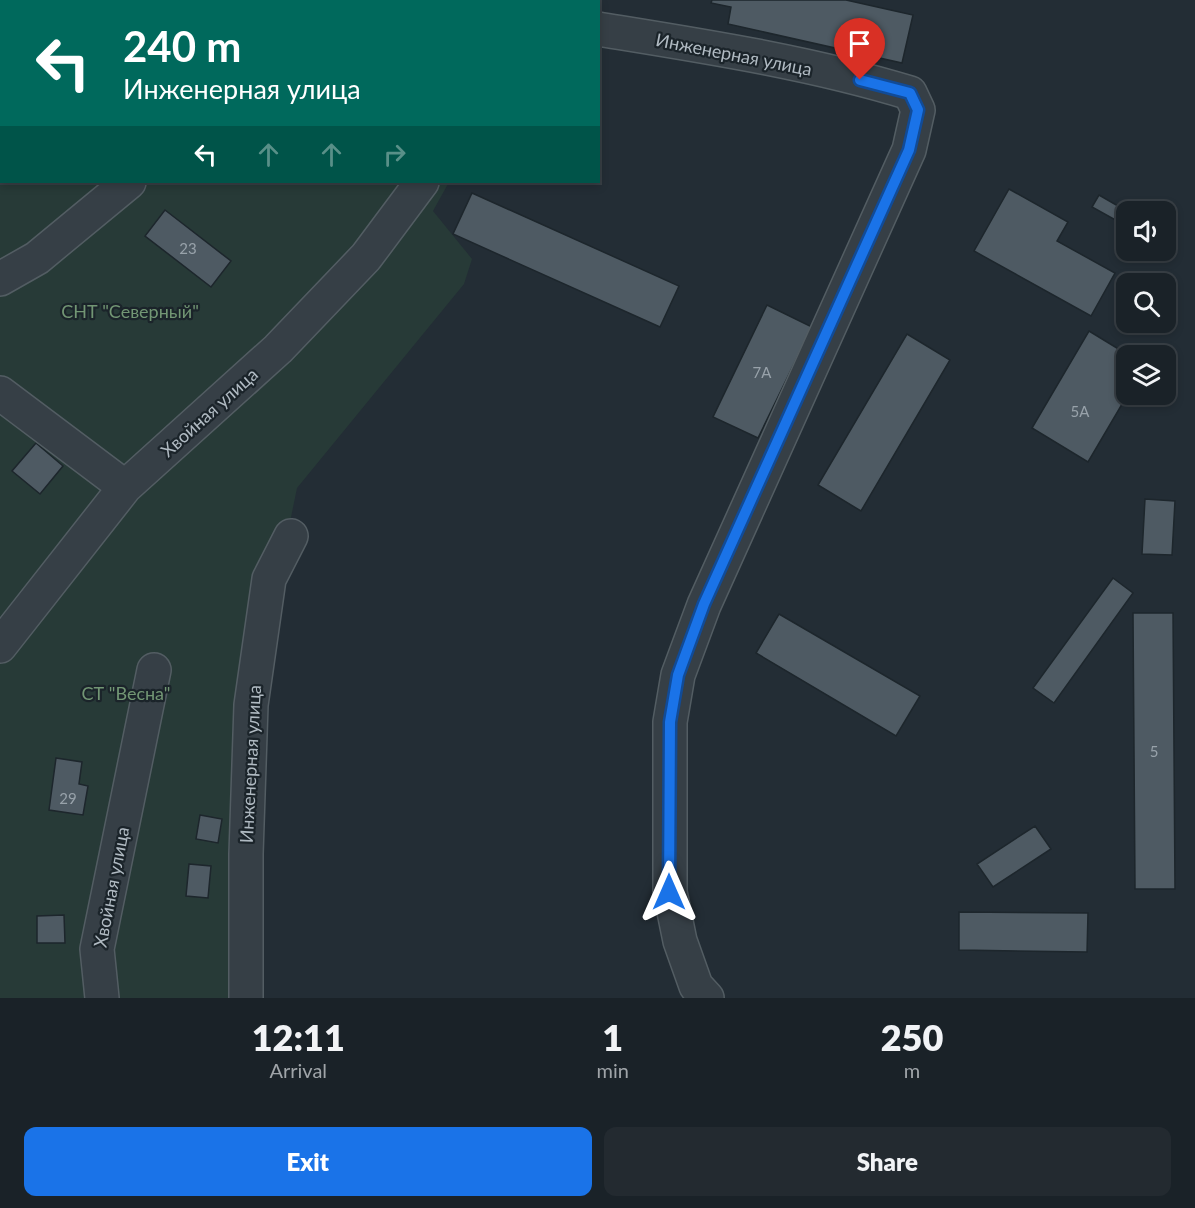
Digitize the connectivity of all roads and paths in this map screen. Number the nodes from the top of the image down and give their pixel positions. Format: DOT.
graph roads {
  1 [pos="600,29"];
  2 [pos="128,183"];
  3 [pos="421,183"];
  4 [pos="0,279"];
  5 [pos="3,402"];
  6 [pos="125,487"];
  7 [pos="291,536"];
  8 [pos="0,646"];
  9 [pos="154,670"];
  10 [pos="102,998"];
  11 [pos="246,998"];
  12 [pos="707,998"];
  1 -- 12 [label="street, Инженерная улица"];
  2 -- 4 [label="street"];
  3 -- 6 [label="street, Хвойная улица"];
  5 -- 6 [label="street"];
  6 -- 8 [label="street, Хвойная улица"];
  7 -- 11 [label="street, Инженерная улица"];
  9 -- 10 [label="street, Хвойная улица"];
}
